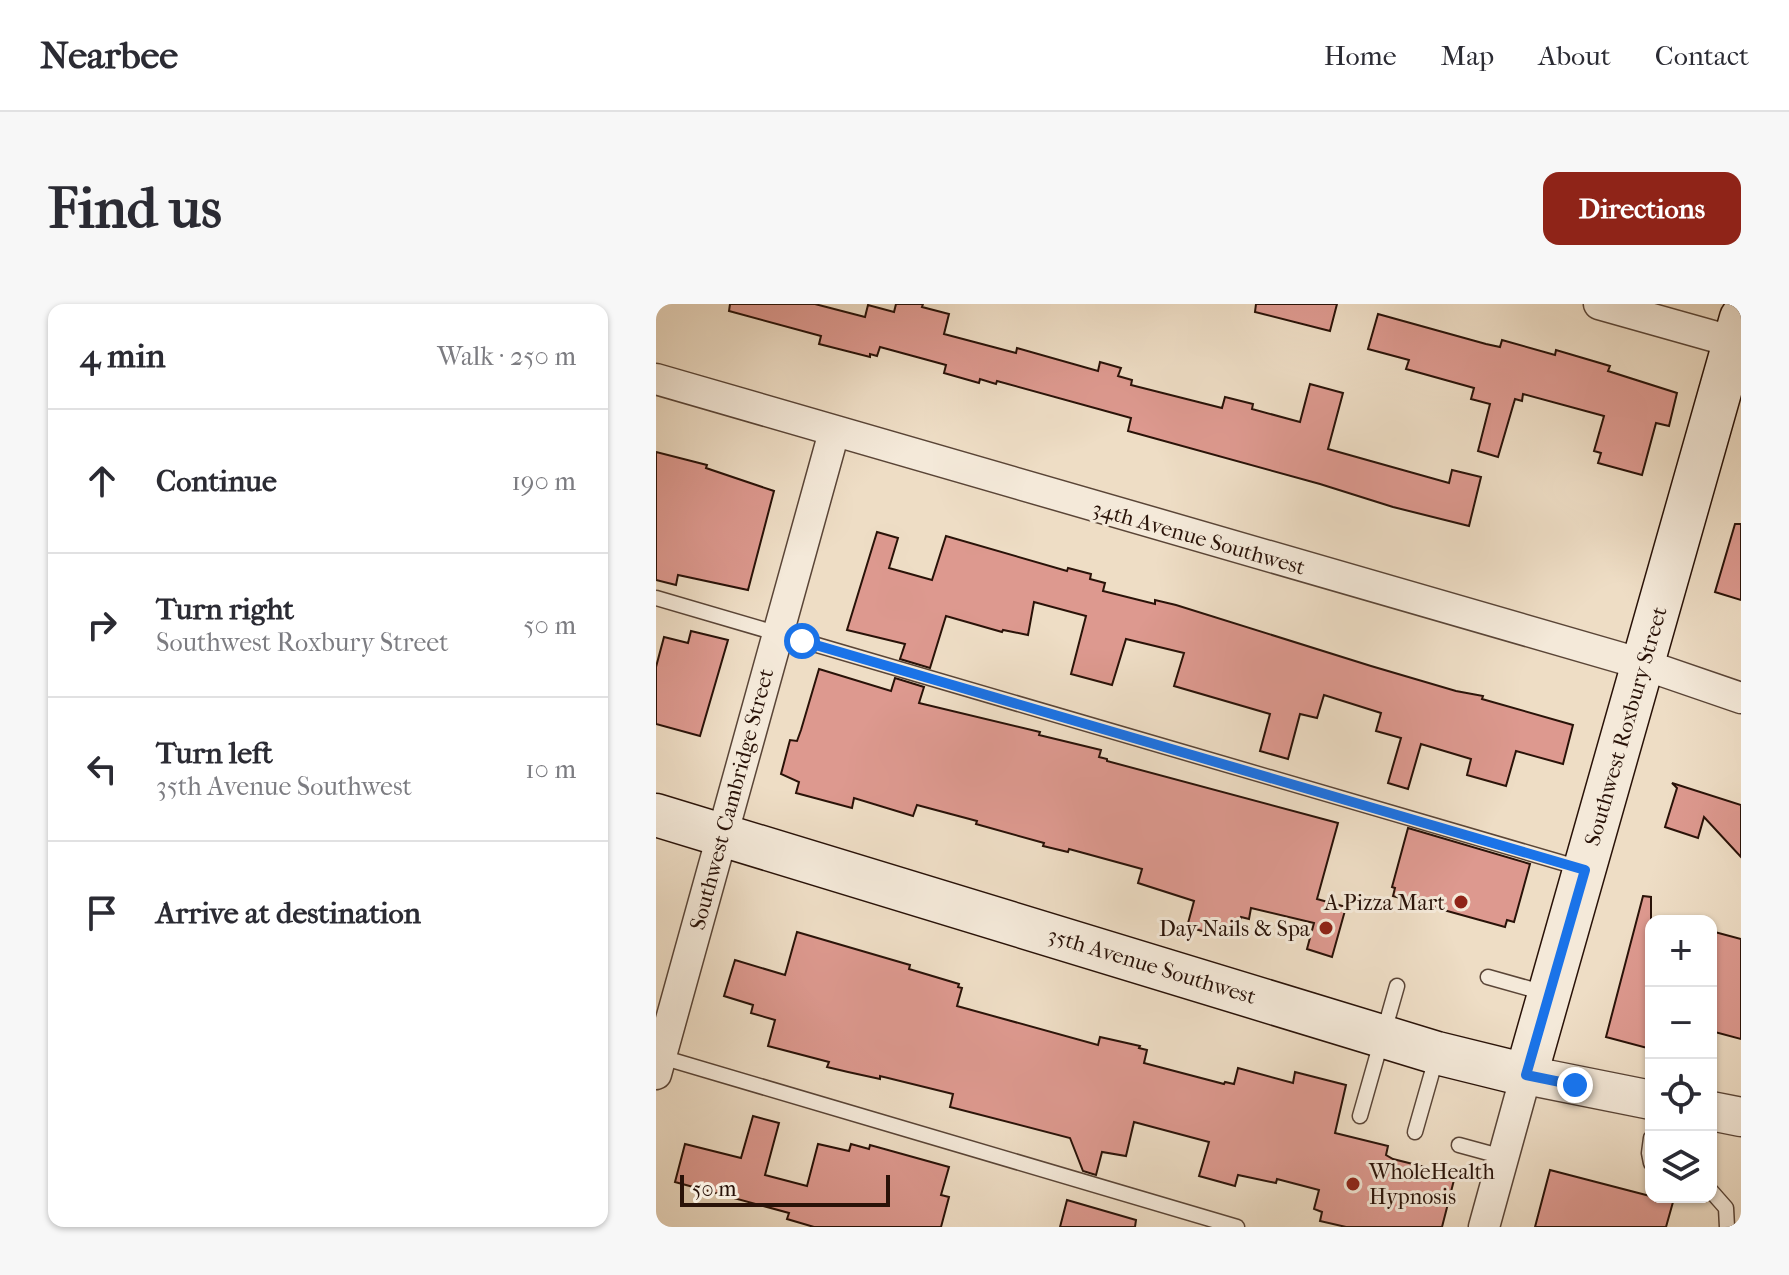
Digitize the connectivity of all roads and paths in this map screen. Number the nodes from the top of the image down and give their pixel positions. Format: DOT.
graph roads {
  1 [pos="1599,304"];
  2 [pos="1738,330"];
  3 [pos="656,379"];
  4 [pos="834,432"];
  5 [pos="656,598"];
  6 [pos="776,633"];
  7 [pos="1642,664"];
  8 [pos="1741,698"];
  9 [pos="656,815"];
  10 [pos="721,834"];
  11 [pos="1585,870"];
  12 [pos="1488,977"];
  13 [pos="1397,986"];
  14 [pos="1549,994"];
  15 [pos="1383,1036"];
  16 [pos="1437,1053"];
  17 [pos="658,1062"];
  18 [pos="1526,1075"];
  19 [pos="1645,1099"];
  20 [pos="1717,1112"];
  21 [pos="1360,1116"];
  22 [pos="1741,1117"];
  23 [pos="1415,1132"];
  24 [pos="1459,1145"];
  25 [pos="1503,1157"];
  26 [pos="1717,1198"];
  27 [pos="1237,1227"];
  28 [pos="1484,1227"];
  29 [pos="1727,1227"];
  1 -- 2 [label="street"];
  2 -- 7 [label="main road, Southwest Roxbury Street"];
  3 -- 4 [label="street, 34th Avenue Southwest"];
  4 -- 6 [label="street, Southwest Cambridge Street"];
  4 -- 7 [label="street, 34th Avenue Southwest"];
  5 -- 6 [label="lane"];
  6 -- 10 [label="street, Southwest Cambridge Street"];
  6 -- 11 [label="lane"];
  7 -- 8 [label="street, 34th Avenue Southwest"];
  7 -- 11 [label="main road, Southwest Roxbury Street"];
  9 -- 10 [label="main road, 35th Avenue Southwest"];
  10 -- 15 [label="main road, 35th Avenue Southwest"];
  10 -- 17 [label="street, Southwest Cambridge Street"];
  11 -- 14 [label="main road, Southwest Roxbury Street"];
  12 -- 14 [label="lane"];
  13 -- 15 [label="lane"];
  14 -- 18 [label="main road, Southwest Roxbury Street"];
  15 -- 16 [label="main road, 35th Avenue Southwest"];
  15 -- 21 [label="lane"];
  16 -- 18 [label="main road, 35th Avenue Southwest"];
  16 -- 23 [label="lane"];
  17 -- 27 [label="lane"];
  18 -- 19 [label="street, 35th Avenue Southwest"];
  18 -- 25 [label="street, Southwest Roxbury Street"];
  20 -- 22 [label="street"];
  24 -- 25 [label="lane"];
  25 -- 28 [label="street, Southwest Roxbury Street"];
  26 -- 29 [label="lane"];
}
